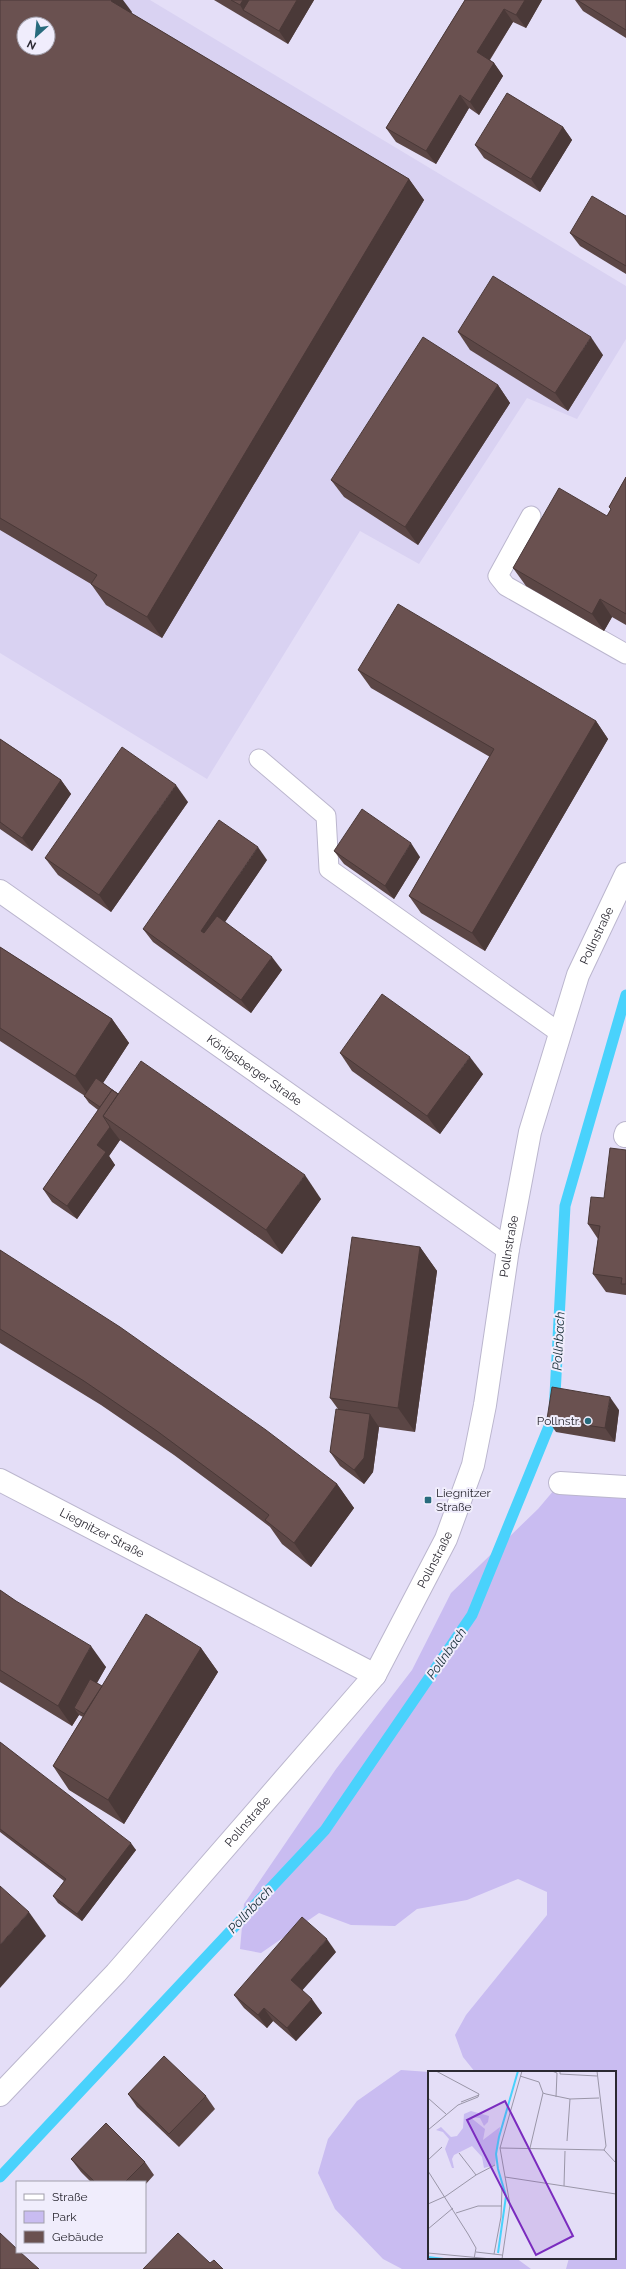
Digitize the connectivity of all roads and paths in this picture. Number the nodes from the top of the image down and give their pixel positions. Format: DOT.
graph roads {
  1 [pos="531,516"];
  2 [pos="626,654"];
  3 [pos="259,759"];
  4 [pos="626,874"];
  5 [pos="0,892"];
  6 [pos="560,1033"];
  7 [pos="508,1249"];
  8 [pos="0,1480"];
  9 [pos="560,1483"];
  10 [pos="626,1487"];
  11 [pos="375,1675"];
  12 [pos="0,2095"];
  1 -- 2 [label="lane"];
  3 -- 6 [label="lane"];
  4 -- 6 [label="street, Pollnstraße"];
  5 -- 7 [label="street, Königsberger Straße"];
  6 -- 7 [label="street, Pollnstraße"];
  7 -- 11 [label="street, Pollnstraße"];
  8 -- 11 [label="street, Liegnitzer Straße"];
  9 -- 10 [label="street"];
  11 -- 12 [label="street, Pollnstraße"];
}
